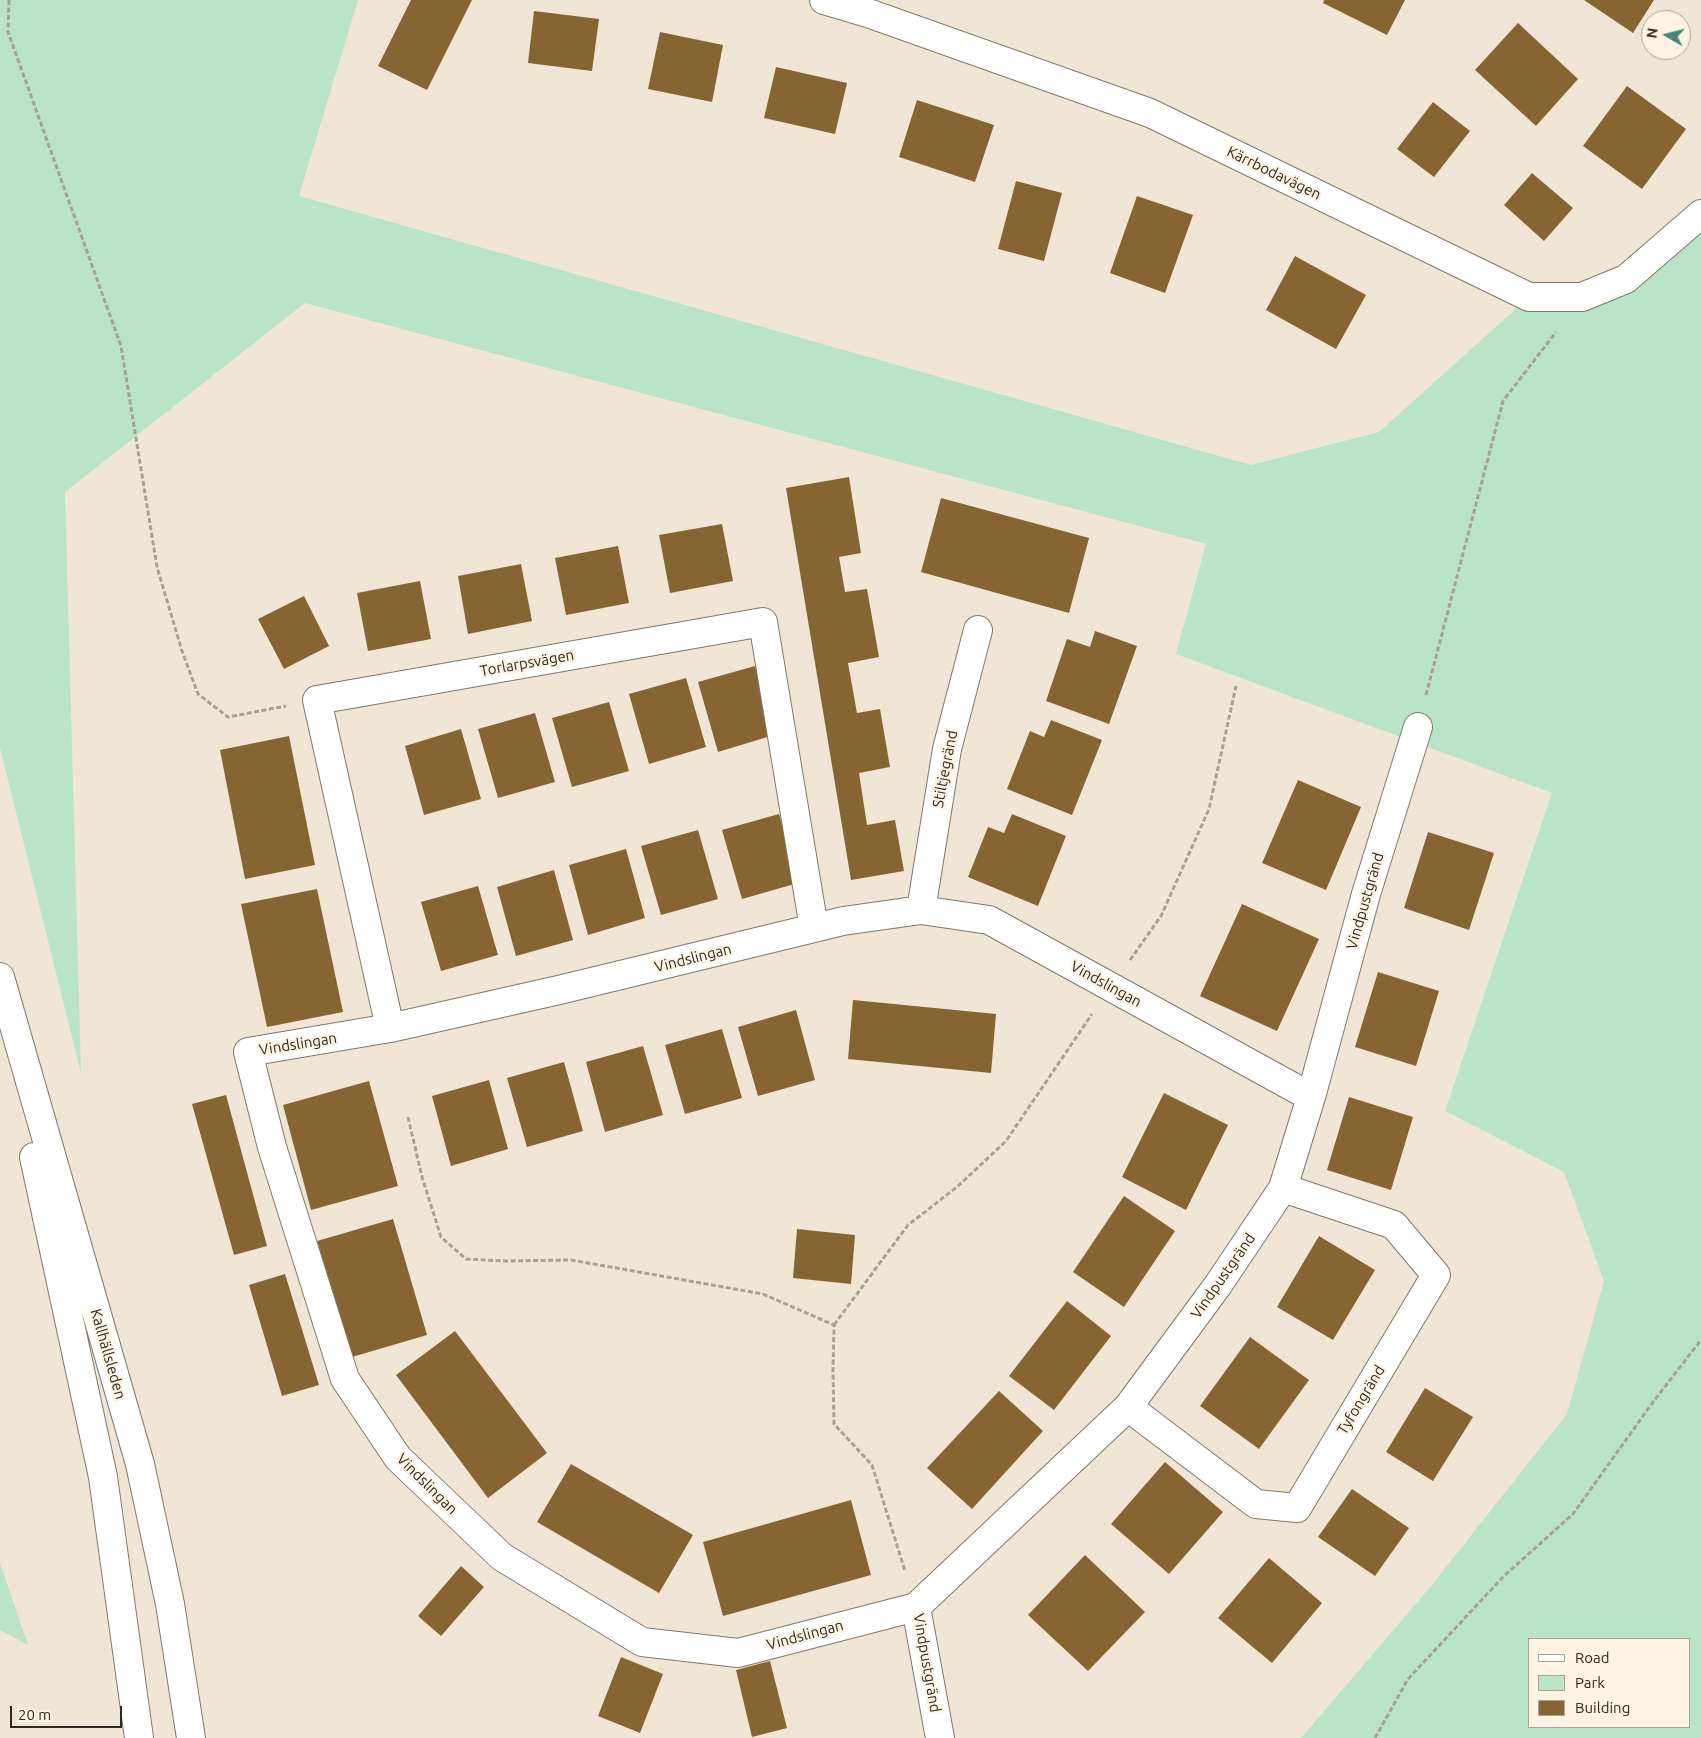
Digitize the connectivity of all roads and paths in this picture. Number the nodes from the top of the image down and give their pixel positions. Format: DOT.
graph roads {
  1 [pos="9,0"];
  2 [pos="824,0"];
  3 [pos="871,7"];
  4 [pos="1701,214"];
  5 [pos="1582,297"];
  6 [pos="978,630"];
  7 [pos="1236,686"];
  8 [pos="317,700"];
  9 [pos="1418,727"];
  10 [pos="921,910"];
  11 [pos="814,928"];
  12 [pos="0,977"];
  13 [pos="1111,987"];
  14 [pos="0,996"];
  15 [pos="390,1028"];
  16 [pos="1311,1097"];
  17 [pos="408,1117"];
  18 [pos="1283,1188"];
  19 [pos="834,1325"];
  20 [pos="1701,1340"];
  21 [pos="1128,1407"];
  22 [pos="916,1607"];
  23 [pos="139,1738"];
  24 [pos="191,1738"];
  25 [pos="940,1738"];
  26 [pos="1375,1738"];
  1 -- 8 [label="path"];
  2 -- 3 [label="street, Kärrbodavägen"];
  3 -- 5 [label="street, Kärrbodavägen"];
  4 -- 5 [label="street, Kärrbodavägen"];
  5 -- 9 [label="path"];
  6 -- 10 [label="street, Stiltjegränd"];
  7 -- 13 [label="path"];
  8 -- 11 [label="street, Torlarpsvägen"];
  8 -- 15 [label="street"];
  9 -- 16 [label="street, Vindpustgränd"];
  10 -- 11 [label="street, Vindslingan"];
  10 -- 13 [label="street, Vindslingan"];
  11 -- 15 [label="street, Vindslingan"];
  12 -- 24 [label="street, Kallhällsleden"];
  13 -- 16 [label="street, Vindslingan"];
  13 -- 19 [label="path"];
  14 -- 23 [label="street, Kallhällsleden"];
  15 -- 22 [label="street, Vindslingan"];
  16 -- 18 [label="street, Vindpustgränd"];
  17 -- 19 [label="path"];
  18 -- 21 [label="street, Vindpustgränd"];
  18 -- 21 [label="street, Tyfongränd"];
  19 -- 22 [label="path"];
  20 -- 26 [label="path"];
  21 -- 22 [label="street, Vindpustgränd"];
  22 -- 25 [label="street, Vindpustgränd"];
}
